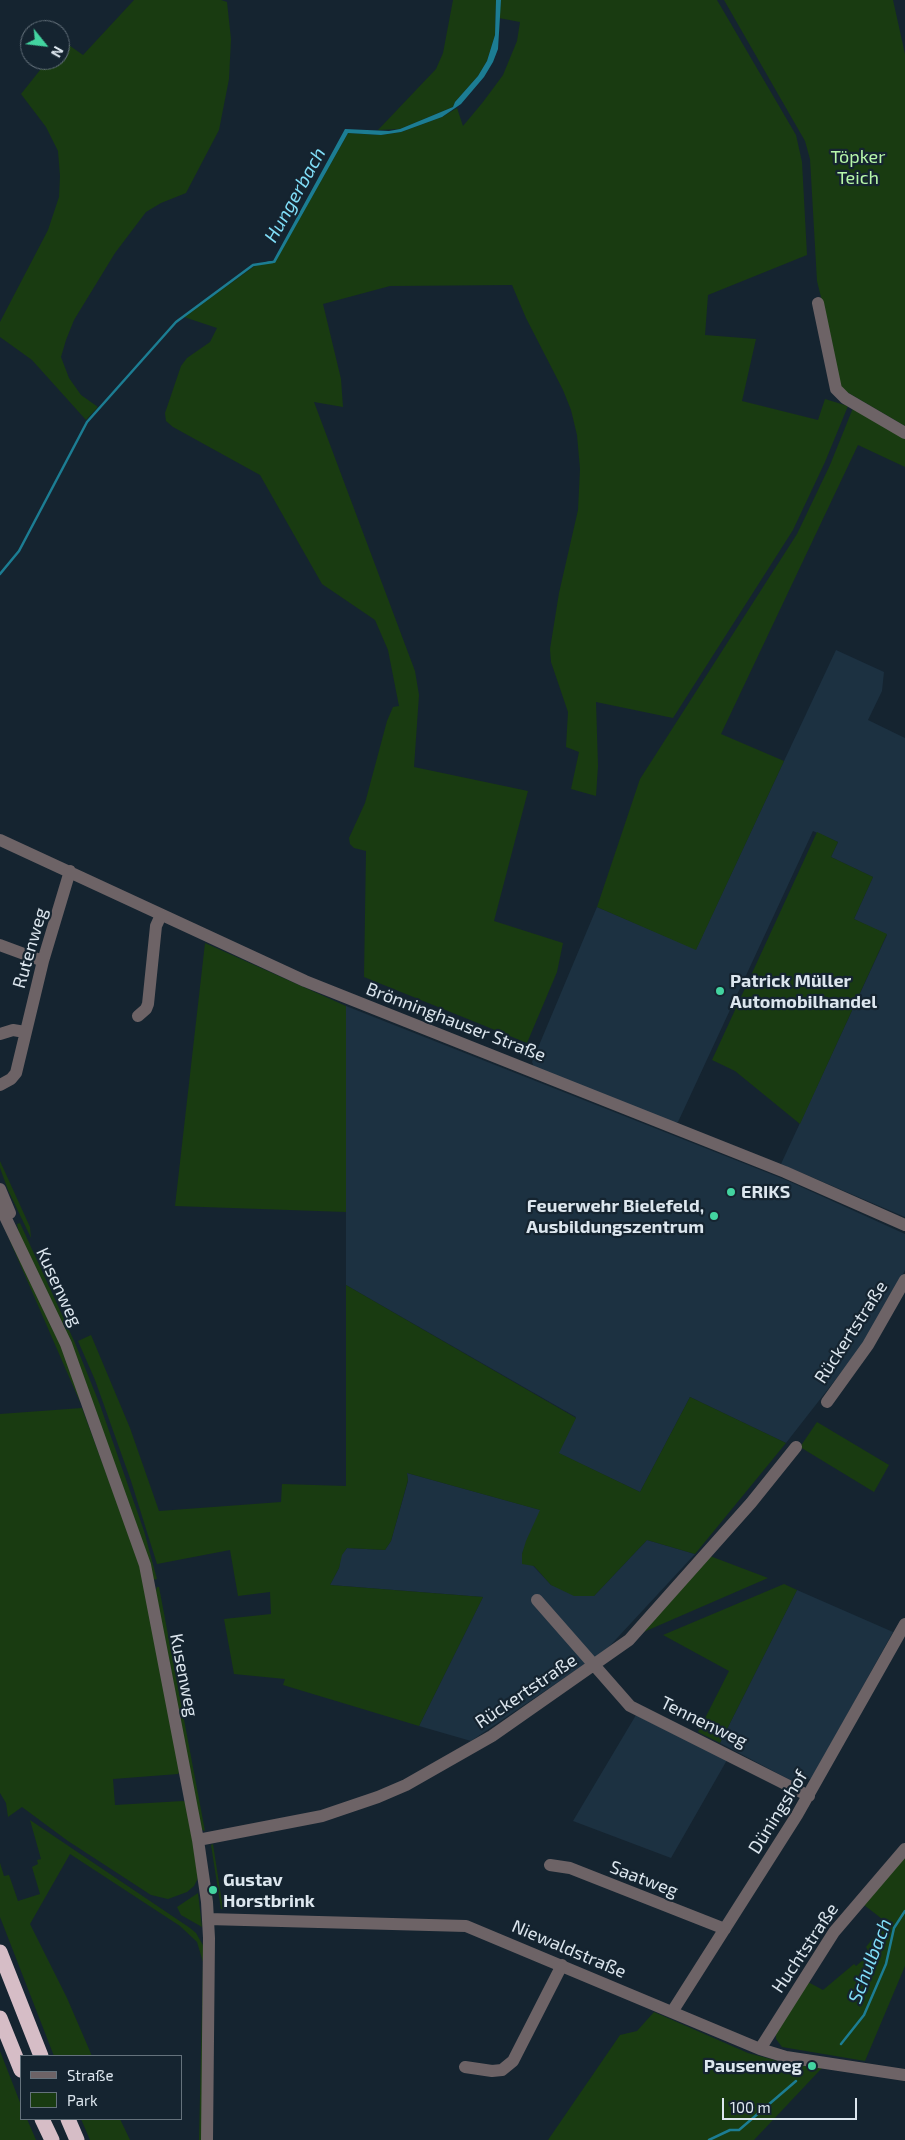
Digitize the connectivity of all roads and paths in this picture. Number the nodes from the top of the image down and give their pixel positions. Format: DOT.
graph roads {
  1 [pos="818,303"];
  2 [pos="905,433"];
  3 [pos="0,840"];
  4 [pos="70,872"];
  5 [pos="161,915"];
  6 [pos="0,945"];
  7 [pos="43,961"];
  8 [pos="138,1016"];
  9 [pos="25,1032"];
  10 [pos="0,1034"];
  11 [pos="0,1085"];
  12 [pos="0,1189"];
  13 [pos="0,1206"];
  14 [pos="905,1224"];
  15 [pos="18,1239"];
  16 [pos="905,1280"];
  17 [pos="827,1402"];
  18 [pos="796,1447"];
  19 [pos="537,1600"];
  20 [pos="905,1624"];
  21 [pos="595,1666"];
  22 [pos="809,1796"];
  23 [pos="198,1840"];
  24 [pos="905,1849"];
  25 [pos="550,1865"];
  26 [pos="208,1919"];
  27 [pos="724,1929"];
  28 [pos="0,1952"];
  29 [pos="562,1965"];
  30 [pos="672,2012"];
  31 [pos="0,2018"];
  32 [pos="760,2049"];
  33 [pos="41,2055"];
  34 [pos="465,2066"];
  35 [pos="20,2068"];
  36 [pos="905,2075"];
  37 [pos="42,2120"];
  38 [pos="68,2120"];
  39 [pos="52,2140"];
  40 [pos="77,2140"];
  41 [pos="207,2140"];
  1 -- 2 [label="street"];
  3 -- 4 [label="street, Brönninghauser Straße"];
  4 -- 5 [label="street, Brönninghauser Straße"];
  4 -- 7 [label="street, Rutenweg"];
  5 -- 8 [label="street"];
  5 -- 14 [label="street, Brönninghauser Straße"];
  6 -- 7 [label="street"];
  7 -- 9 [label="street, Rutenweg"];
  9 -- 10 [label="street"];
  9 -- 11 [label="street, Rutenweg"];
  12 -- 15 [label="street, Kusenweg"];
  13 -- 15 [label="street, Kusenweg"];
  15 -- 23 [label="street, Kusenweg"];
  16 -- 17 [label="street, Rückertstraße"];
  18 -- 21 [label="street, Rückertstraße"];
  19 -- 21 [label="street, Tennenweg"];
  20 -- 22 [label="street, Düningshof"];
  21 -- 22 [label="street, Tennenweg"];
  21 -- 23 [label="street, Rückertstraße"];
  22 -- 27 [label="street, Düningshof"];
  23 -- 26 [label="street, Kusenweg"];
  24 -- 32 [label="street, Huchtstraße"];
  25 -- 27 [label="street, Saatweg"];
  26 -- 29 [label="street, Niewaldstraße"];
  26 -- 41 [label="street, Kusenweg"];
  27 -- 30 [label="street, Düningshof"];
  28 -- 33 [label="highway"];
  29 -- 30 [label="street, Niewaldstraße"];
  29 -- 34 [label="street"];
  30 -- 32 [label="street, Niewaldstraße"];
  31 -- 35 [label="highway"];
  32 -- 36 [label="street, Niewaldstraße"];
  37 -- 39 [label="highway"];
  38 -- 40 [label="highway"];
}
